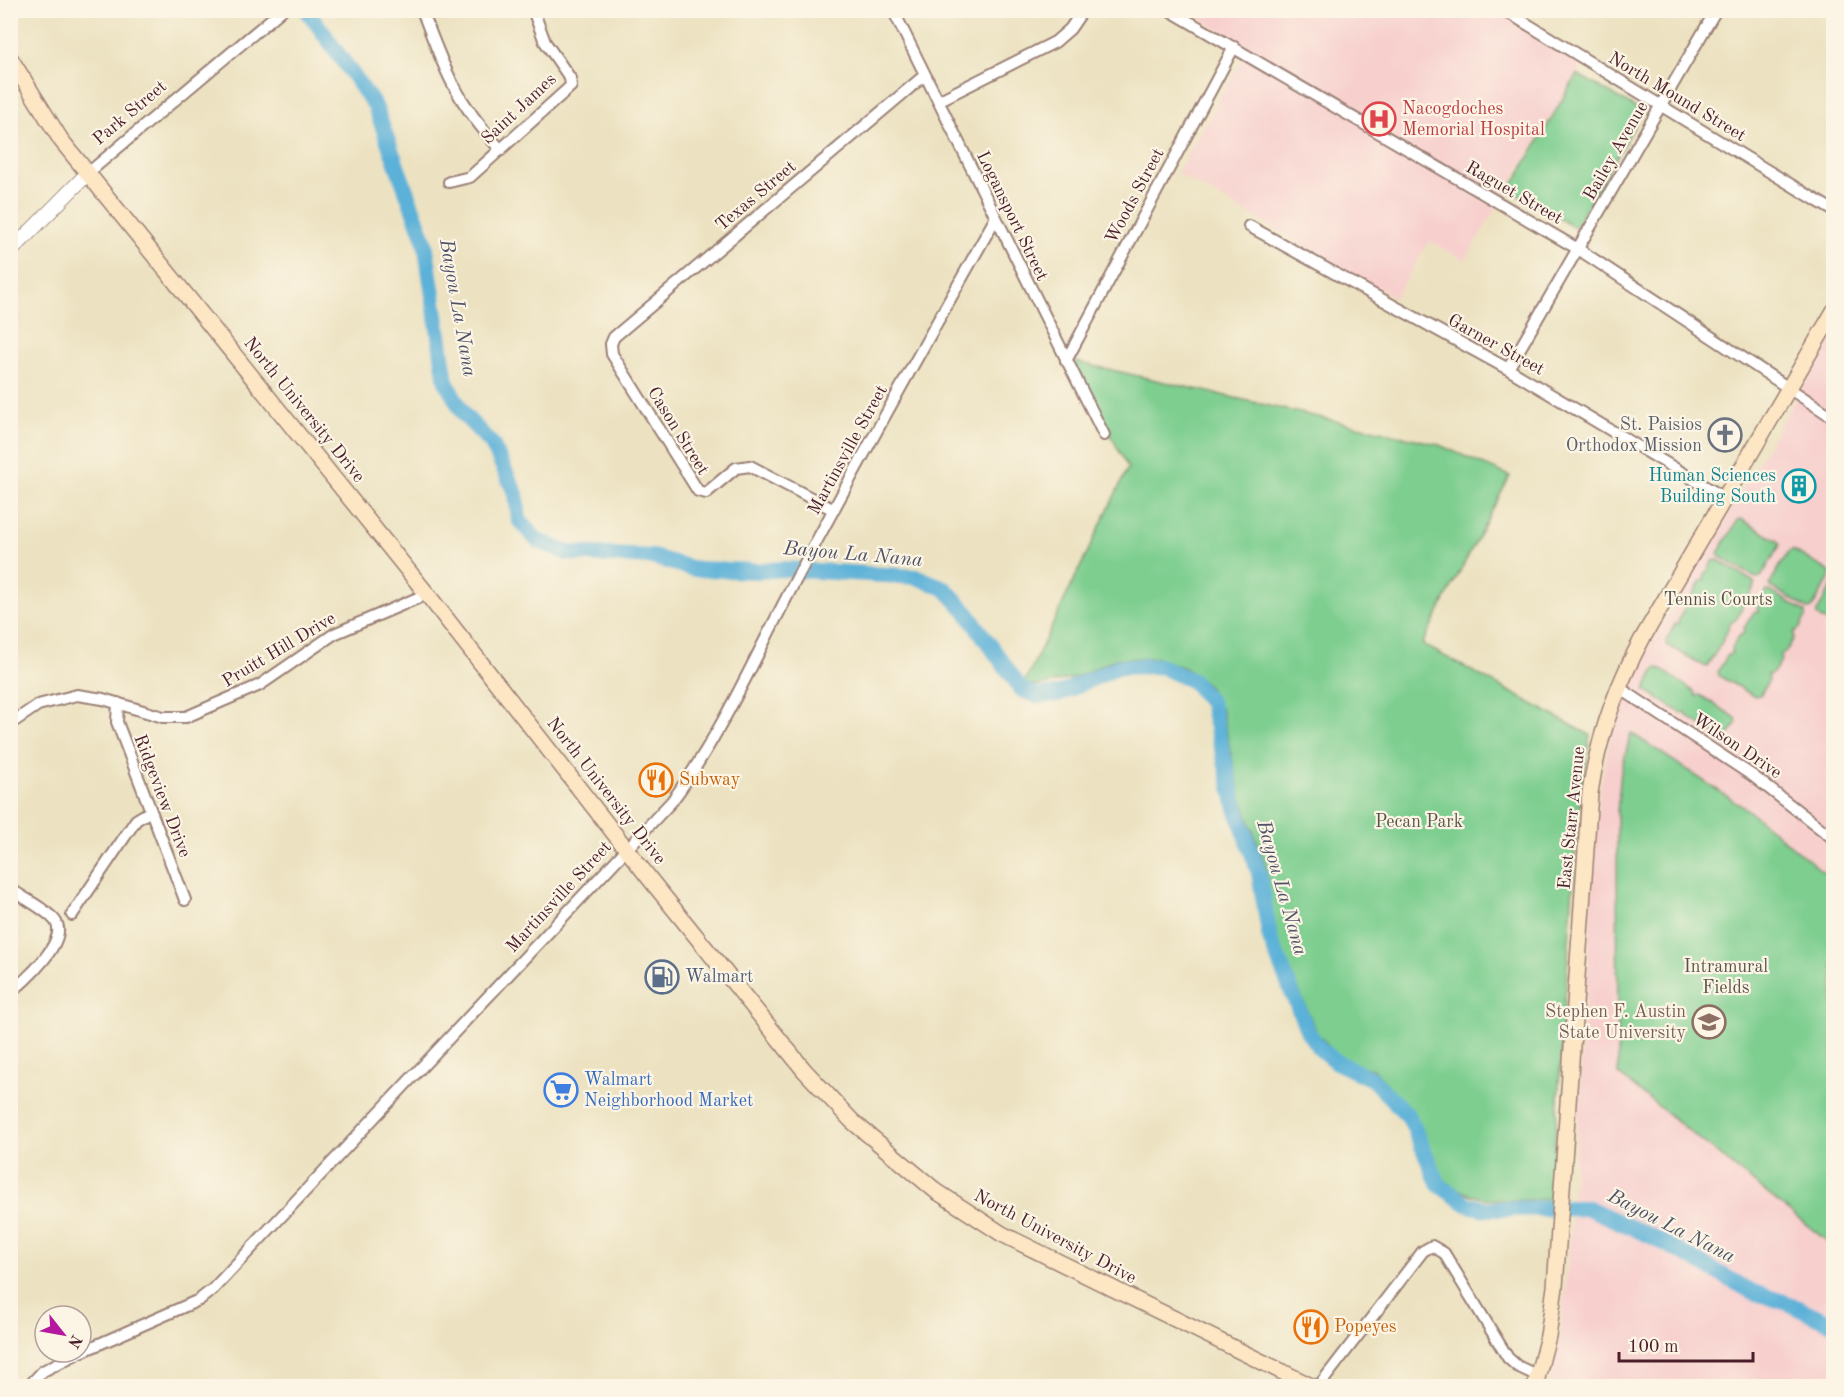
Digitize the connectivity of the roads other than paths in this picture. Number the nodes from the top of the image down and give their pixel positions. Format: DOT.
graph roads {
  1 [pos="282,10"];
  2 [pos="422,10"];
  3 [pos="533,10"];
  4 [pos="893,10"];
  5 [pos="1083,10"];
  6 [pos="1169,10"];
  7 [pos="1194,10"];
  8 [pos="1504,10"];
  9 [pos="1716,10"];
  10 [pos="1188,21"];
  11 [pos="1234,47"];
  12 [pos="10,58"];
  13 [pos="925,75"];
  14 [pos="938,101"];
  15 [pos="1660,107"];
  16 [pos="501,150"];
  17 [pos="88,173"];
  18 [pos="449,182"];
  19 [pos="1833,210"];
  20 [pos="995,219"];
  21 [pos="1249,226"];
  22 [pos="1578,249"];
  23 [pos="10,252"];
  24 [pos="1833,311"];
  25 [pos="611,344"];
  26 [pos="1066,361"];
  27 [pos="1508,369"];
  28 [pos="1786,390"];
  29 [pos="1833,418"];
  30 [pos="1104,435"];
  31 [pos="1723,497"];
  32 [pos="834,510"];
  33 [pos="427,594"];
  34 [pos="1618,687"];
  35 [pos="118,703"];
  36 [pos="10,724"];
  37 [pos="149,812"];
  38 [pos="1833,839"];
  39 [pos="627,849"];
  40 [pos="10,889"];
  41 [pos="184,900"];
  42 [pos="72,915"];
  43 [pos="10,992"];
  44 [pos="93,1347"];
  45 [pos="57,1364"];
  46 [pos="1537,1381"];
  47 [pos="29,1386"];
  48 [pos="1311,1386"];
  49 [pos="1319,1386"];
  1 -- 17 [label="street, Park Street"];
  2 -- 16 [label="street"];
  3 -- 16 [label="street, Saint James"];
  4 -- 13 [label="street, Logansport Street"];
  5 -- 14 [label="street"];
  6 -- 10 [label="street, Raguet Street"];
  7 -- 10 [label="street"];
  8 -- 15 [label="street, North Mound Street"];
  9 -- 15 [label="street, Bailey Avenue"];
  10 -- 11 [label="street, Raguet Street"];
  11 -- 22 [label="street, Raguet Street"];
  11 -- 26 [label="street, Woods Street"];
  12 -- 17 [label="main road, North University Drive"];
  13 -- 14 [label="street, Logansport Street"];
  13 -- 25 [label="street, Texas Street"];
  14 -- 20 [label="street, Logansport Street"];
  15 -- 19 [label="street, North Mound Street"];
  15 -- 22 [label="street, Bailey Avenue"];
  16 -- 18 [label="street, Saint James"];
  17 -- 23 [label="street, Park Street"];
  17 -- 33 [label="main road, North University Drive"];
  20 -- 26 [label="street, Logansport Street"];
  20 -- 32 [label="street, Martinsville Street"];
  21 -- 27 [label="street, Garner Street"];
  22 -- 27 [label="street, Bailey Avenue"];
  22 -- 28 [label="street, Raguet Street"];
  24 -- 28 [label="main road, East Starr Avenue"];
  25 -- 32 [label="street, Cason Street"];
  26 -- 30 [label="street, Logansport Street"];
  27 -- 31 [label="street, Garner Street"];
  28 -- 29 [label="street, Raguet Street"];
  28 -- 31 [label="main road, East Starr Avenue"];
  31 -- 34 [label="main road, East Starr Avenue"];
  32 -- 39 [label="street, Martinsville Street"];
  33 -- 35 [label="street, Pruitt Hill Drive"];
  33 -- 39 [label="main road, North University Drive"];
  34 -- 38 [label="street, Wilson Drive"];
  34 -- 46 [label="main road, East Starr Avenue"];
  35 -- 36 [label="street, Pruitt Hill Drive"];
  35 -- 37 [label="street, Ridgeview Drive"];
  37 -- 41 [label="street, Ridgeview Drive"];
  37 -- 42 [label="street"];
  39 -- 44 [label="street, Martinsville Street"];
  39 -- 48 [label="main road, North University Drive"];
  40 -- 43 [label="street"];
  45 -- 47 [label="street, Martinsville Street"];
  46 -- 49 [label="street"];
}
